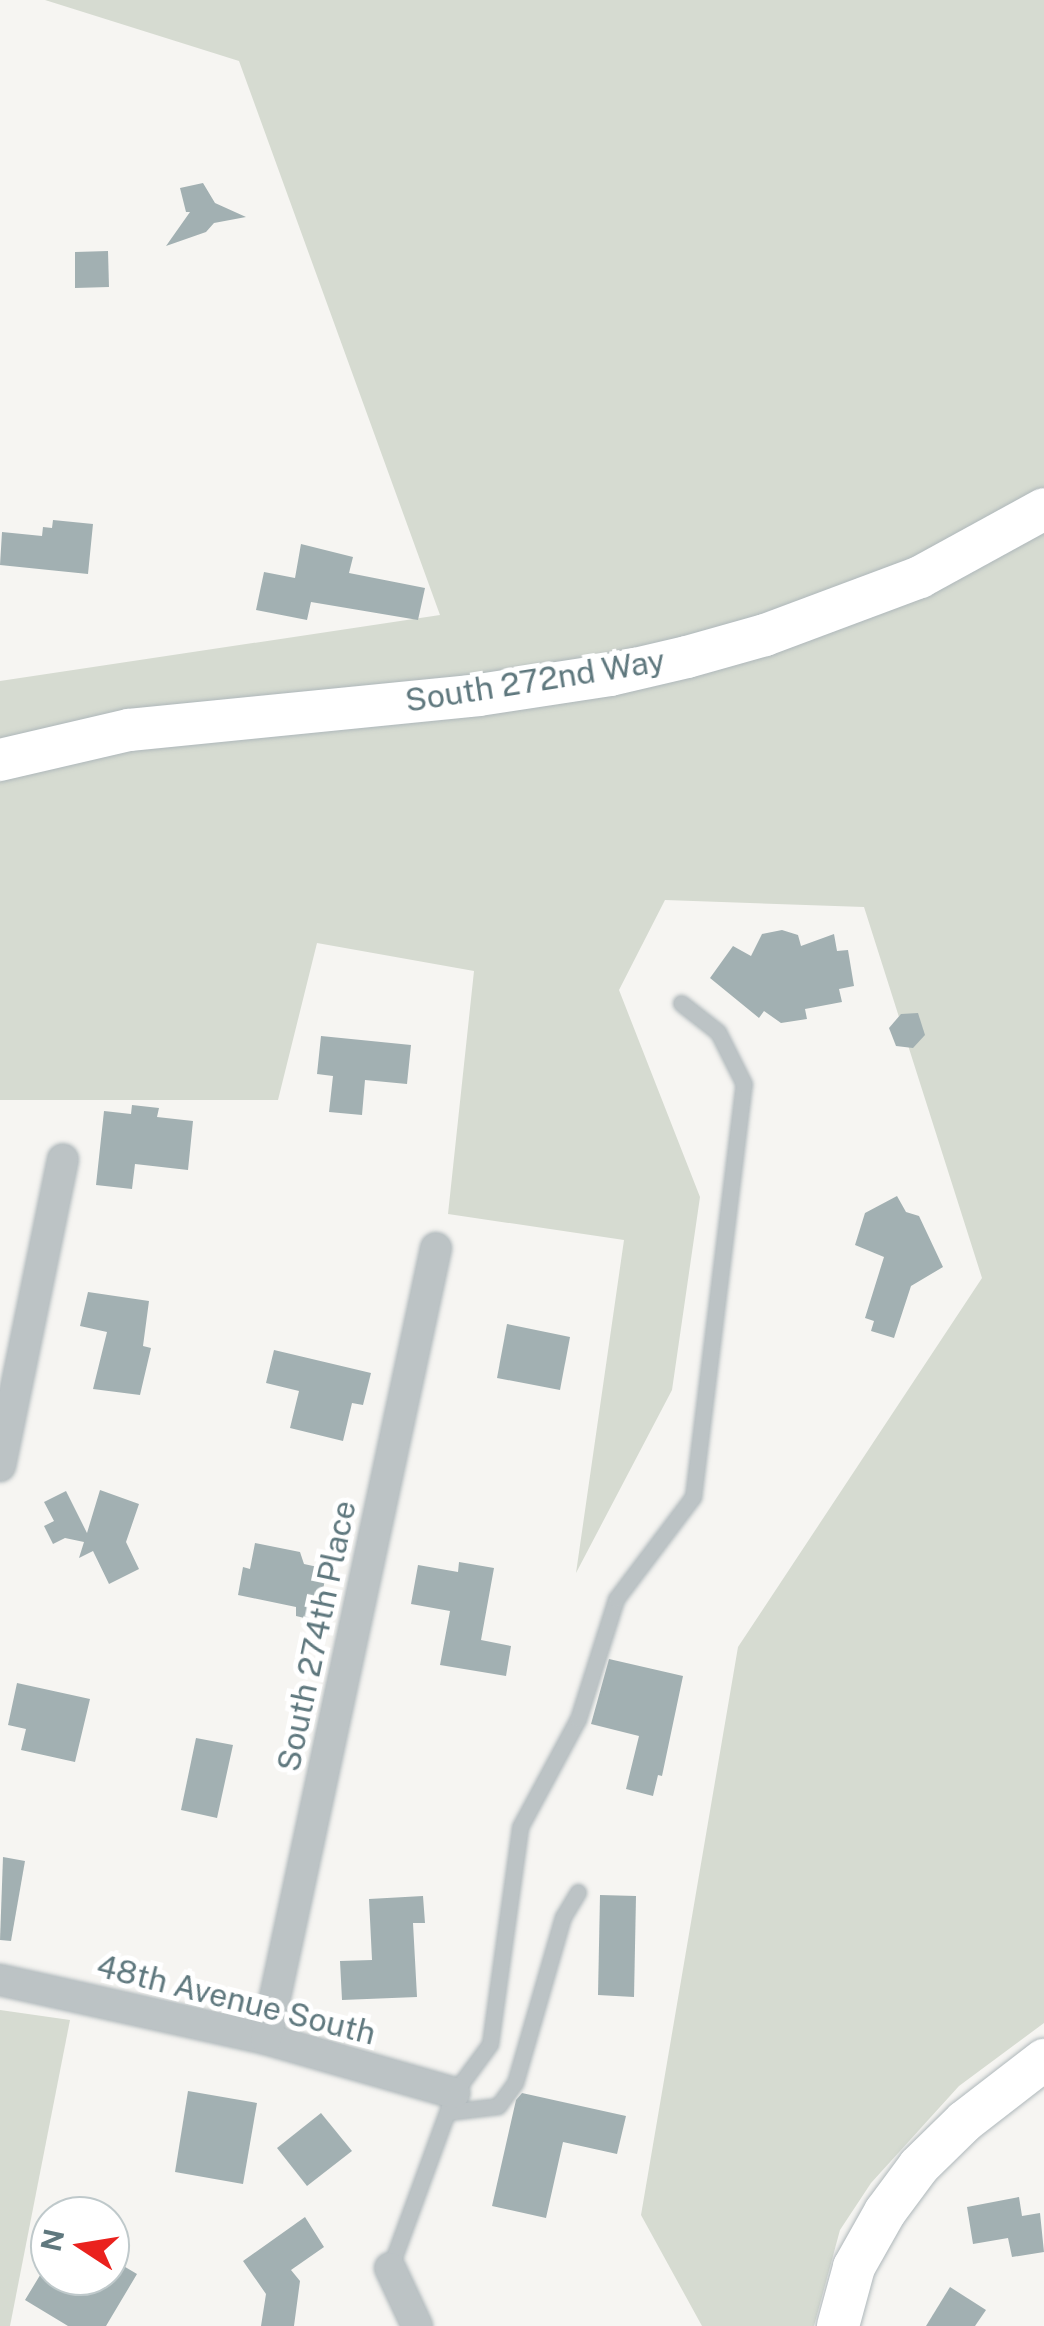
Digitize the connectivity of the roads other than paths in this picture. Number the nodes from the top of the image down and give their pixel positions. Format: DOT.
graph roads {
  1 [pos="1044,509"];
  2 [pos="0,760"];
  3 [pos="681,1003"];
  4 [pos="63,1160"];
  5 [pos="436,1248"];
  6 [pos="0,1466"];
  7 [pos="578,1892"];
  8 [pos="0,1980"];
  9 [pos="266,2039"];
  10 [pos="1044,2060"];
  11 [pos="451,2103"];
  12 [pos="390,2268"];
  13 [pos="417,2326"];
  14 [pos="838,2326"];
  1 -- 2 [label="main road, South 272nd Way"];
  3 -- 11 [label="lane"];
  4 -- 6 [label="street"];
  5 -- 9 [label="street, South 274th Place"];
  7 -- 11 [label="lane"];
  8 -- 9 [label="street, 48th Avenue South"];
  9 -- 11 [label="street, 48th Avenue South"];
  10 -- 14 [label="main road"];
  11 -- 12 [label="lane"];
  12 -- 13 [label="street"];
}
